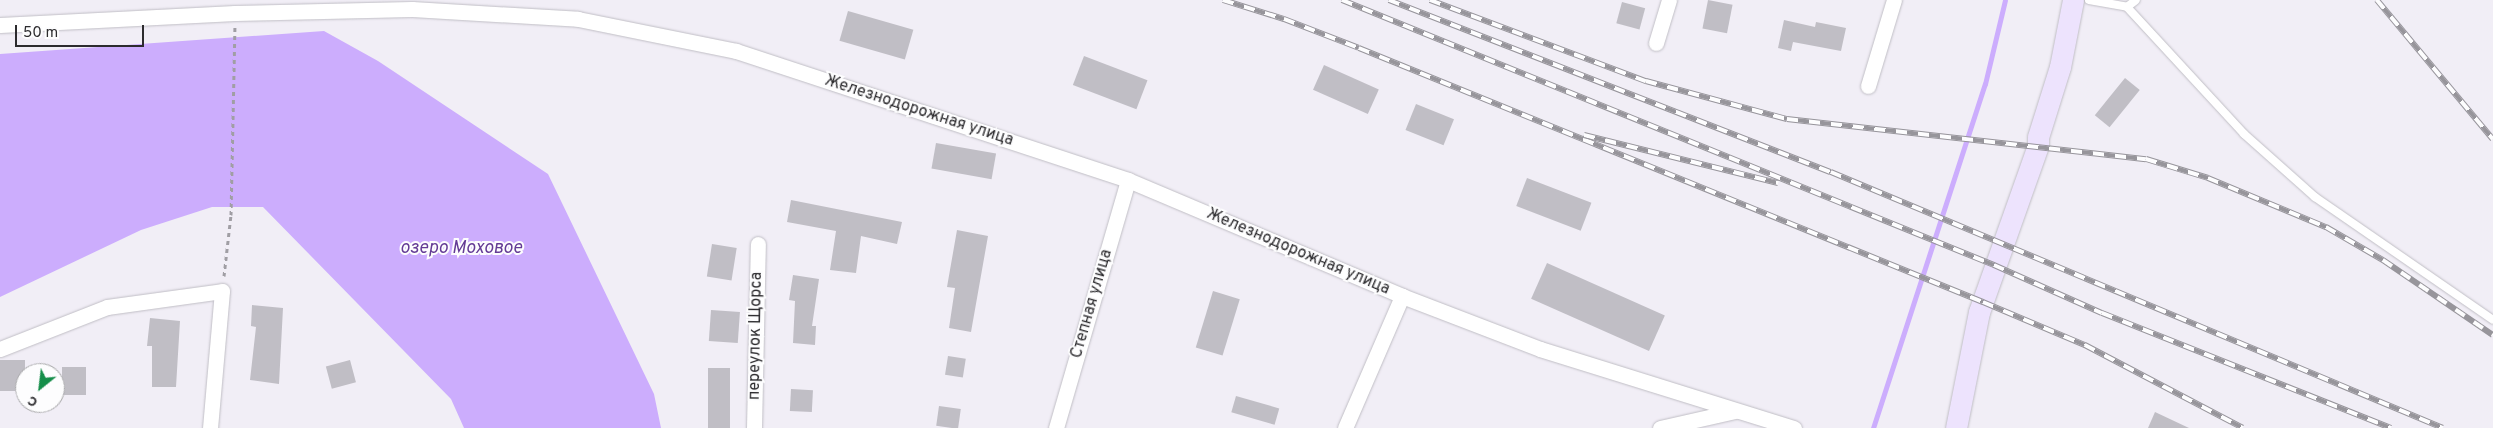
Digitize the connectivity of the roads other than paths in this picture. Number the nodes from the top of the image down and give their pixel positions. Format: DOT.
graph roads {
  1 [pos="1669,0"];
  2 [pos="1894,0"];
  3 [pos="2073,0"];
  4 [pos="2090,0"];
  5 [pos="2136,0"];
  6 [pos="2127,7"];
  7 [pos="0,25"];
  8 [pos="1656,43"];
  9 [pos="1868,86"];
  10 [pos="1128,180"];
  11 [pos="758,244"];
  12 [pos="1402,296"];
  13 [pos="2493,320"];
  14 [pos="0,349"];
  15 [pos="1736,411"];
  16 [pos="1769,423"];
  17 [pos="210,428"];
  18 [pos="754,428"];
  19 [pos="1056,428"];
  20 [pos="1345,428"];
  21 [pos="1660,428"];
  22 [pos="1794,428"];
  23 [pos="1956,428"];
  1 -- 8 [label="street"];
  2 -- 9 [label="street"];
  3 -- 23 [label="main road"];
  4 -- 6 [label="lane"];
  5 -- 6 [label="lane"];
  6 -- 13 [label="lane"];
  7 -- 10 [label="street, Железнодорожная улица"];
  10 -- 12 [label="street, Железнодорожная улица"];
  10 -- 19 [label="street, Степная улица"];
  11 -- 18 [label="street, переулок Щорса"];
  12 -- 15 [label="street, Железнодорожная улица"];
  12 -- 20 [label="street"];
  14 -- 17 [label="street"];
  15 -- 16 [label="street, Железнодорожная улица"];
  15 -- 21 [label="street"];
  16 -- 22 [label="street, Железнодорожная улица"];
}
